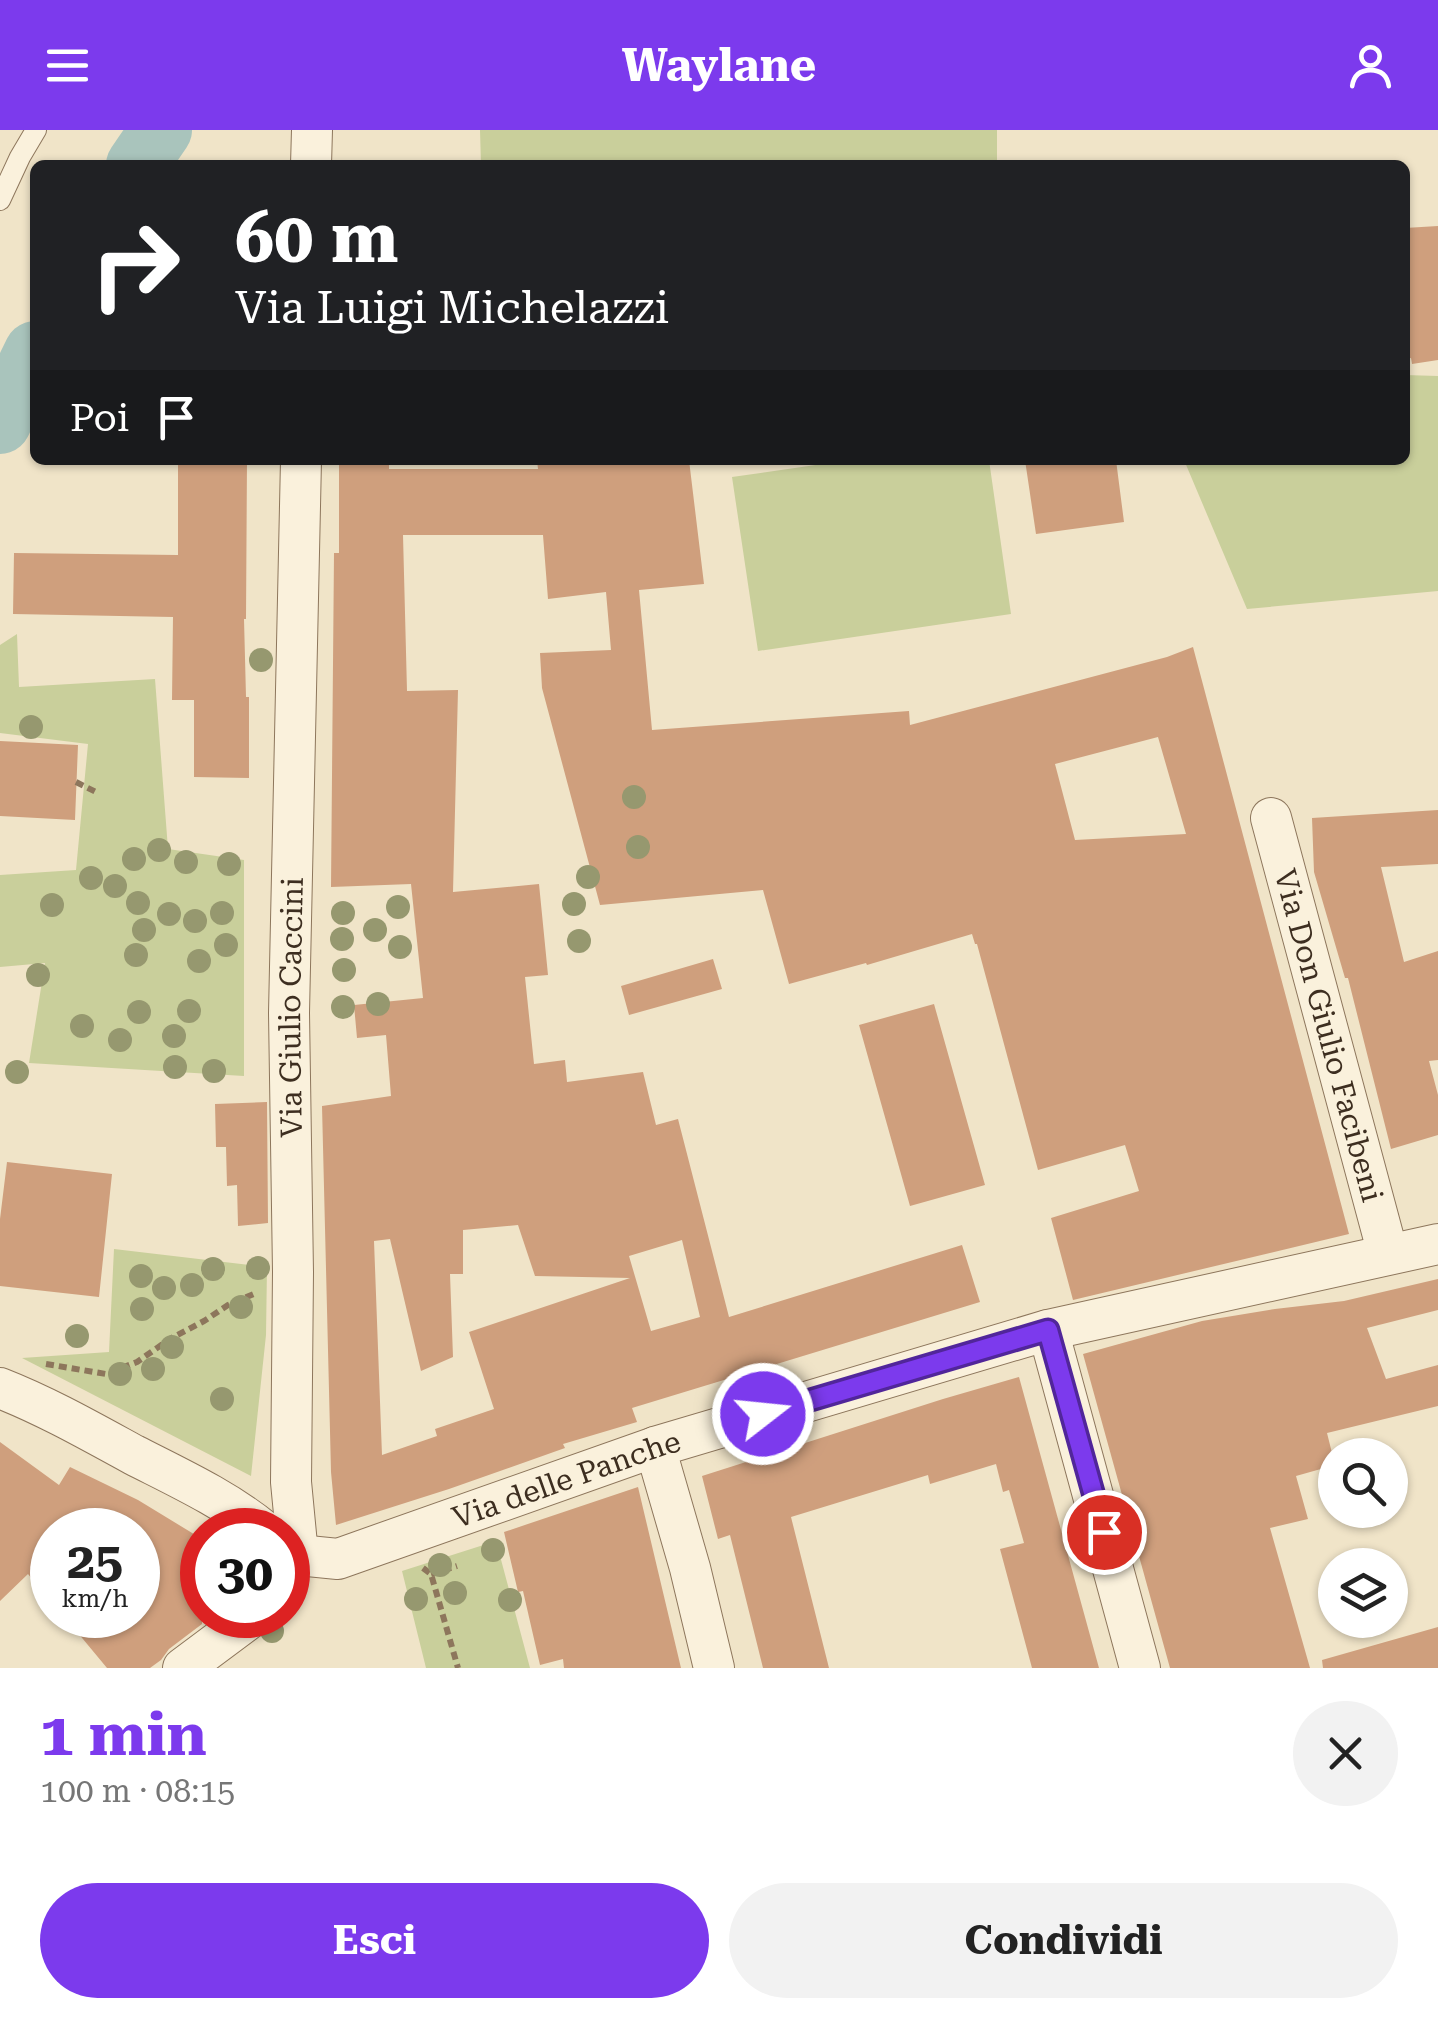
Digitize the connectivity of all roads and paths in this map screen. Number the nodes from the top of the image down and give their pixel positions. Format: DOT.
graph roads {
  1 [pos="36,130"];
  2 [pos="312,130"];
  3 [pos="311,160"];
  4 [pos="0,200"];
  5 [pos="301,465"];
  6 [pos="76,782"];
  7 [pos="98,793"];
  8 [pos="1272,818"];
  9 [pos="1438,1244"];
  10 [pos="1388,1254"];
  11 [pos="256,1292"];
  12 [pos="1048,1330"];
  13 [pos="39,1370"];
  14 [pos="0,1388"];
  15 [pos="655,1447"];
  16 [pos="230,1508"];
  17 [pos="291,1508"];
  18 [pos="310,1558"];
  19 [pos="420,1565"];
  20 [pos="457,1566"];
  21 [pos="430,1574"];
  22 [pos="223,1638"];
  23 [pos="183,1668"];
  24 [pos="458,1668"];
  25 [pos="714,1668"];
  26 [pos="1140,1668"];
  1 -- 4 [label="lane"];
  2 -- 3 [label="street"];
  5 -- 17 [label="street, Via Giulio Caccini"];
  6 -- 7 [label="path"];
  8 -- 10 [label="street, Via Don Giulio Facibeni"];
  9 -- 10 [label="street, Via delle Panche"];
  10 -- 12 [label="street, Via delle Panche"];
  11 -- 13 [label="path"];
  12 -- 15 [label="street, Via delle Panche"];
  12 -- 26 [label="street"];
  14 -- 16 [label="street"];
  15 -- 18 [label="street, Via delle Panche"];
  15 -- 25 [label="street"];
  19 -- 21 [label="path"];
  20 -- 21 [label="path"];
  21 -- 24 [label="path"];
  22 -- 23 [label="street"];
}
